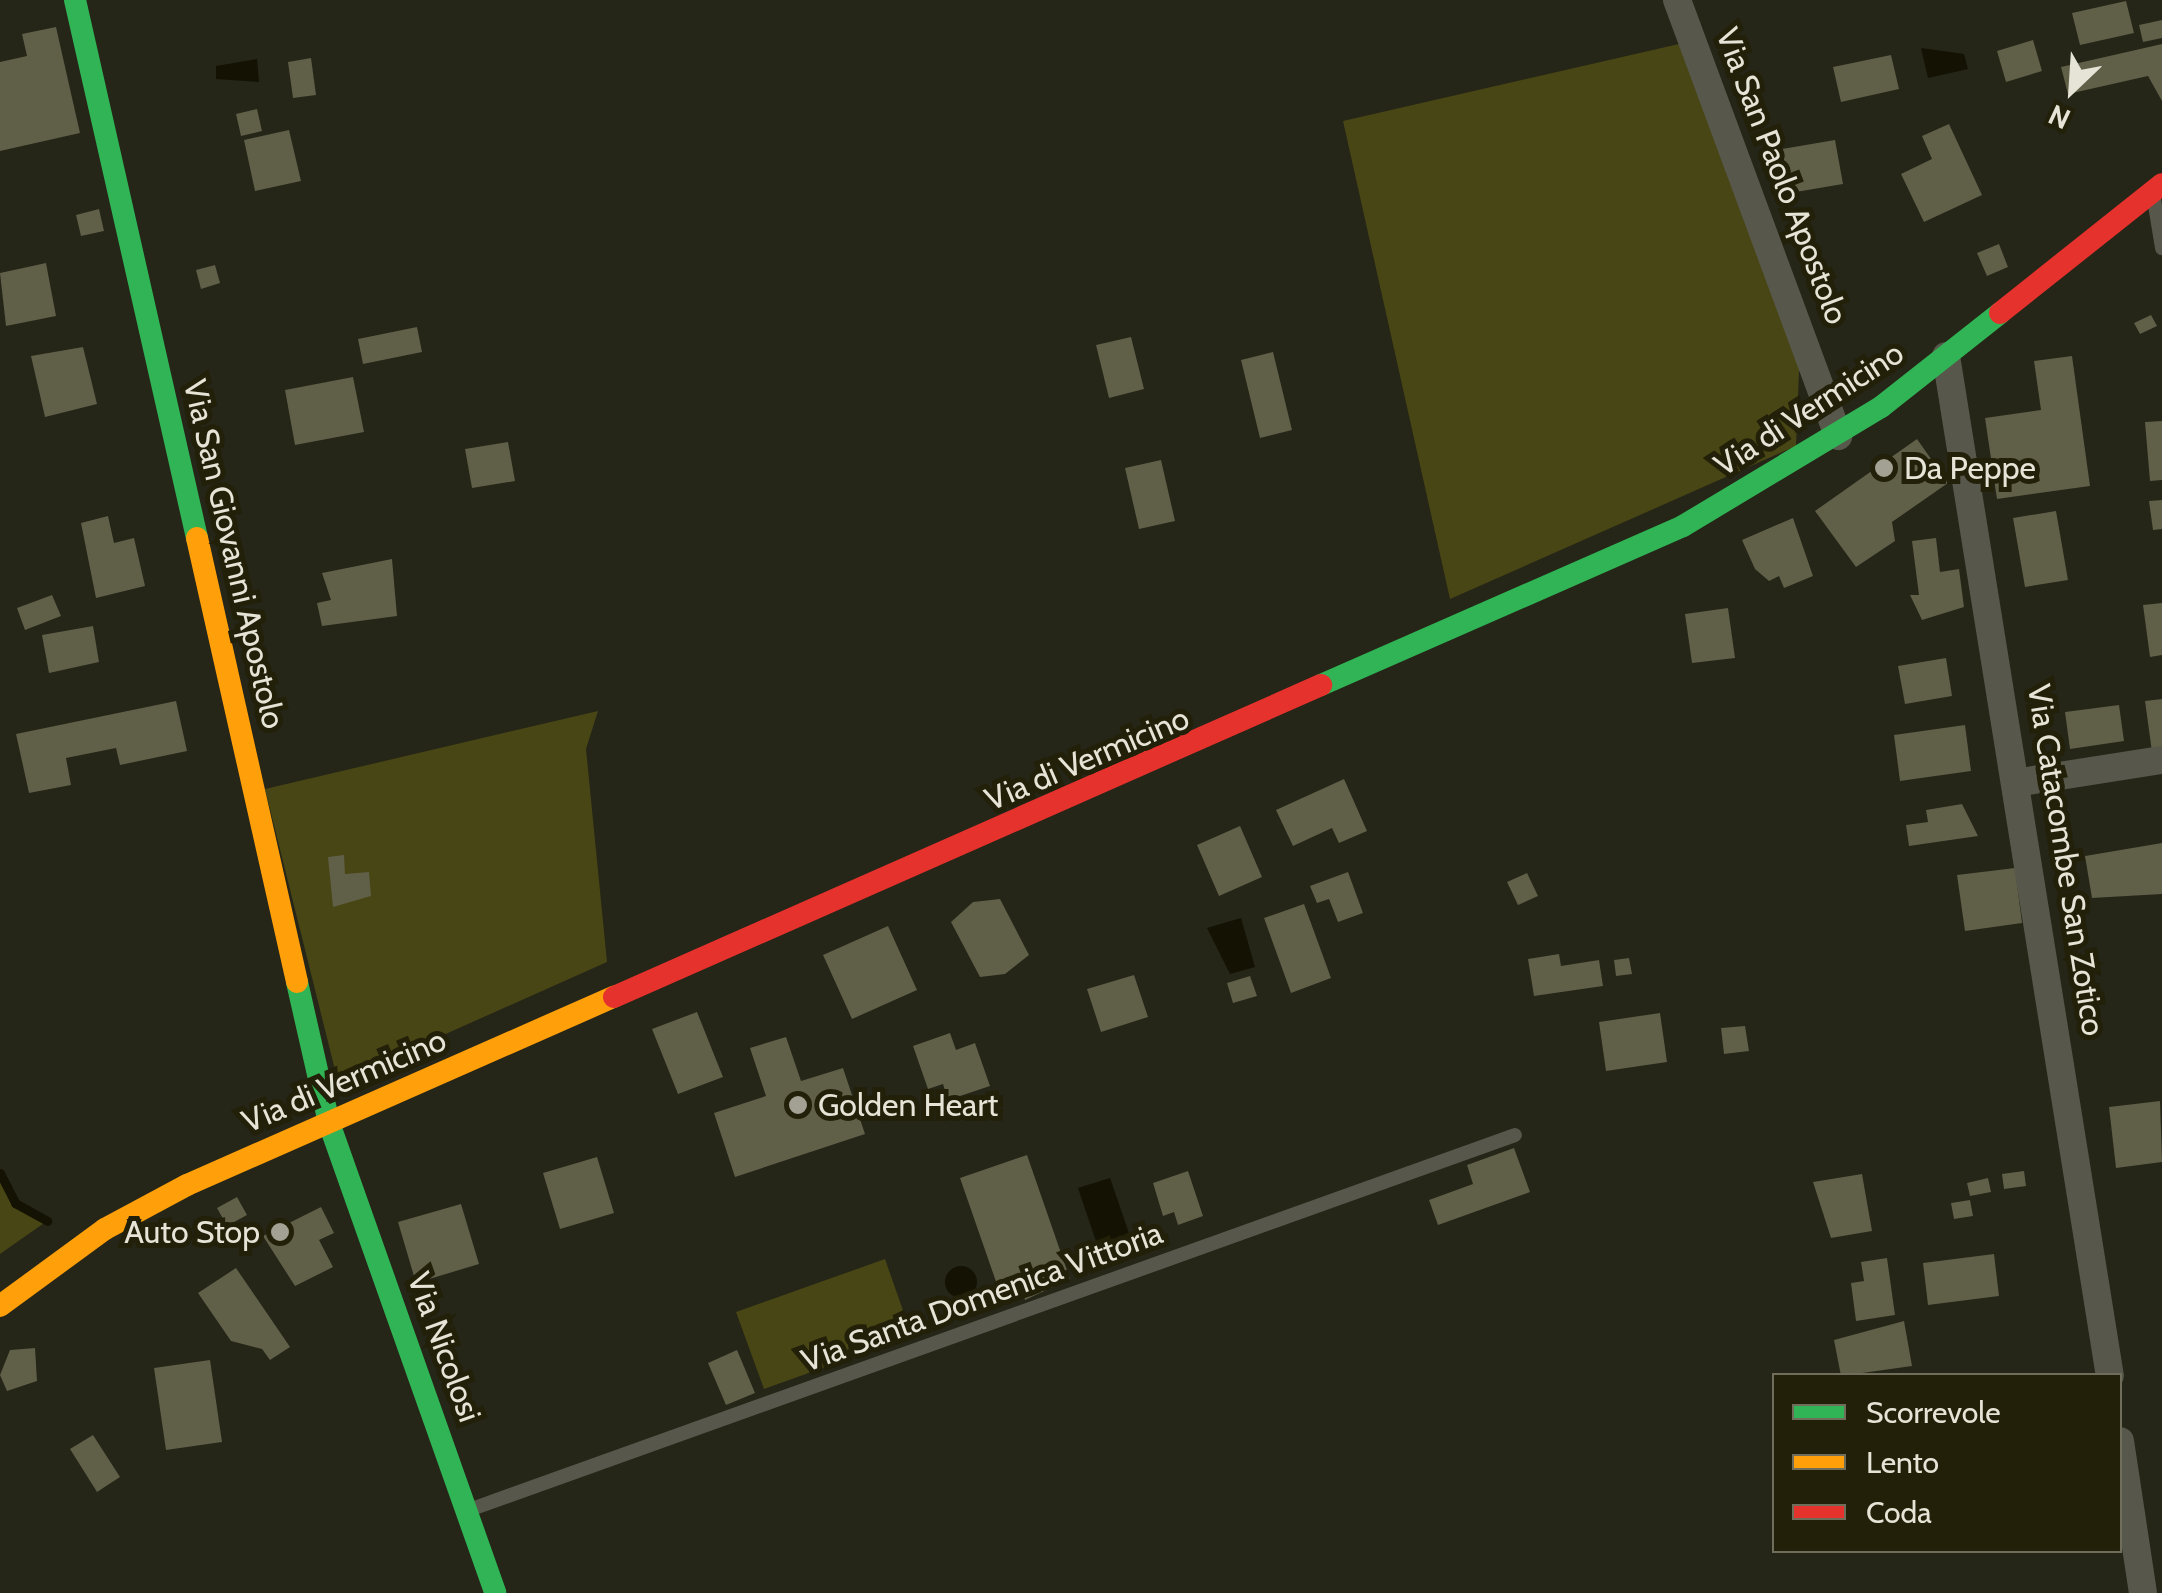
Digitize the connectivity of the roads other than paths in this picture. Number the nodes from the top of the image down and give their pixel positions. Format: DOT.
graph roads {
  1 [pos="75,0"];
  2 [pos="1677,0"];
  3 [pos="2157,187"];
  4 [pos="2162,248"];
  5 [pos="1946,356"];
  6 [pos="1838,436"];
  7 [pos="2162,760"];
  8 [pos="2021,782"];
  9 [pos="330,1123"];
  10 [pos="1515,1135"];
  11 [pos="0,1306"];
  12 [pos="2110,1373"];
  13 [pos="2122,1455"];
  14 [pos="468,1510"];
  15 [pos="495,1593"];
  16 [pos="2143,1593"];
  1 -- 9 [label="main road, Via San Giovanni Apostolo"];
  2 -- 6 [label="street, Via San Paolo Apostolo"];
  3 -- 4 [label="lane, Via di Vermicino"];
  3 -- 5 [label="main road, Via di Vermicino"];
  5 -- 6 [label="main road, Via di Vermicino"];
  5 -- 8 [label="street, Via Catacombe San Zotico"];
  6 -- 9 [label="main road, Via di Vermicino"];
  7 -- 8 [label="street"];
  8 -- 12 [label="street, Via Catacombe San Zotico"];
  9 -- 11 [label="main road, Via di Vermicino"];
  9 -- 14 [label="main road, Via Nicolosi"];
  10 -- 14 [label="lane, Via Santa Domenica Vittoria"];
  13 -- 16 [label="street"];
  14 -- 15 [label="main road, Via Nicolosi"];
}
